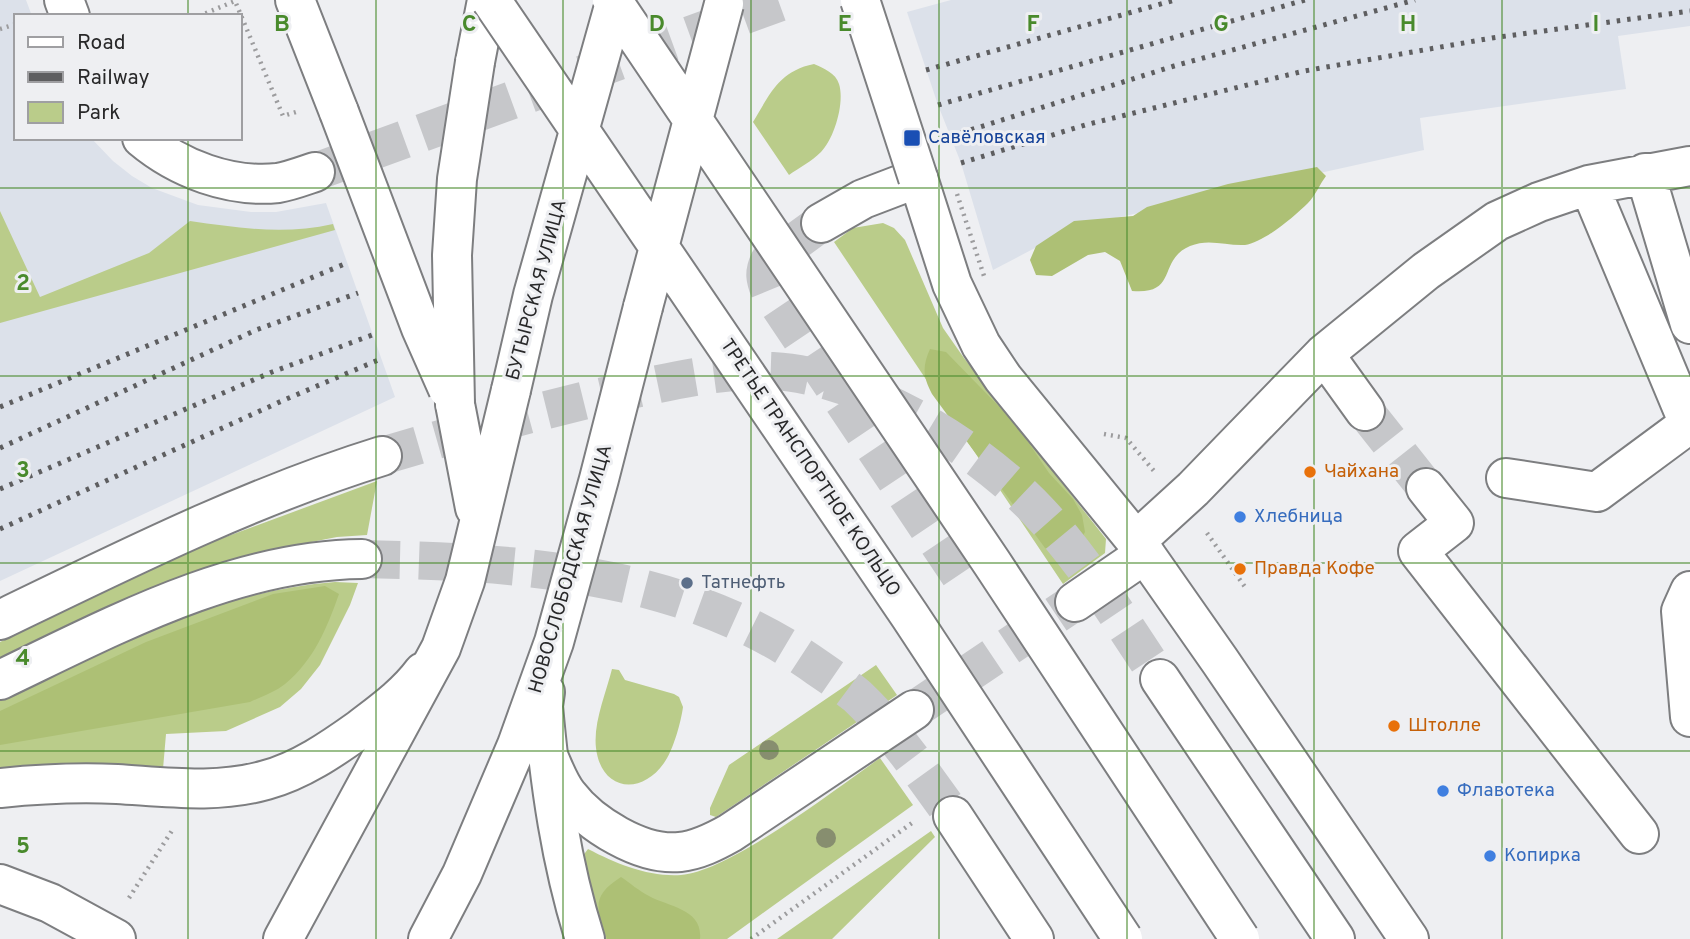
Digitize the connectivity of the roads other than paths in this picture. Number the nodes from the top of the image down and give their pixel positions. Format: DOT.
graph roads {
  1 [pos="295,0"];
  2 [pos="489,0"];
  3 [pos="860,0"];
  4 [pos="725,1"];
  5 [pos="614,4"];
  6 [pos="144,140"];
  7 [pos="1690,166"];
  8 [pos="315,172"];
  9 [pos="1645,173"];
  10 [pos="918,178"];
  11 [pos="1589,185"];
  12 [pos="821,223"];
  13 [pos="1690,324"];
  14 [pos="1324,354"];
  15 [pos="455,404"];
  16 [pos="1365,411"];
  17 [pos="1689,430"];
  18 [pos="382,456"];
  19 [pos="1506,478"];
  20 [pos="1426,488"];
  21 [pos="476,536"];
  22 [pos="1140,548"];
  23 [pos="362,559"];
  24 [pos="1690,591"];
  25 [pos="1075,602"];
  26 [pos="0,620"];
  27 [pos="554,642"];
  28 [pos="441,648"];
  29 [pos="1160,679"];
  30 [pos="0,680"];
  31 [pos="914,710"];
  32 [pos="1690,717"];
  33 [pos="548,756"];
  34 [pos="0,788"];
  35 [pos="936,817"];
  36 [pos="1639,834"];
  37 [pos="0,884"];
  38 [pos="116,939"];
  39 [pos="283,939"];
  40 [pos="428,939"];
  41 [pos="585,939"];
  42 [pos="1034,939"];
  43 [pos="1123,939"];
  44 [pos="1240,939"];
  45 [pos="1335,939"];
  46 [pos="1409,939"];
  1 -- 15 [label="main road, bridge"];
  2 -- 15 [label="main road, bridge"];
  2 -- 43 [label="main road, ТРЕТЬЕ ТРАНСПОРТНОЕ КОЛЬЦО, bridge"];
  3 -- 10 [label="main road, bridge"];
  4 -- 27 [label="main road, НОВОСЛОБОДСКАЯ УЛИЦА, bridge"];
  5 -- 21 [label="main road, БУТЫРСКАЯ УЛИЦА, bridge"];
  5 -- 44 [label="main road, bridge"];
  6 -- 8 [label="main road"];
  7 -- 9 [label="main road"];
  9 -- 11 [label="main road"];
  9 -- 13 [label="main road"];
  10 -- 12 [label="main road"];
  10 -- 22 [label="main road"];
  11 -- 14 [label="main road"];
  11 -- 17 [label="main road"];
  14 -- 16 [label="main road"];
  14 -- 22 [label="main road"];
  15 -- 21 [label="main road"];
  17 -- 19 [label="main road"];
  18 -- 26 [label="main road"];
  20 -- 36 [label="main road"];
  21 -- 28 [label="main road, БУТЫРСКАЯ УЛИЦА"];
  22 -- 25 [label="main road"];
  22 -- 46 [label="main road"];
  23 -- 30 [label="main road"];
  24 -- 32 [label="main road"];
  27 -- 33 [label="main road"];
  27 -- 40 [label="main road, НОВОСЛОБОДСКАЯ УЛИЦА"];
  28 -- 34 [label="main road"];
  28 -- 39 [label="main road"];
  29 -- 45 [label="main road"];
  31 -- 33 [label="main road"];
  33 -- 41 [label="main road"];
  35 -- 42 [label="main road"];
  37 -- 38 [label="main road"];
}
